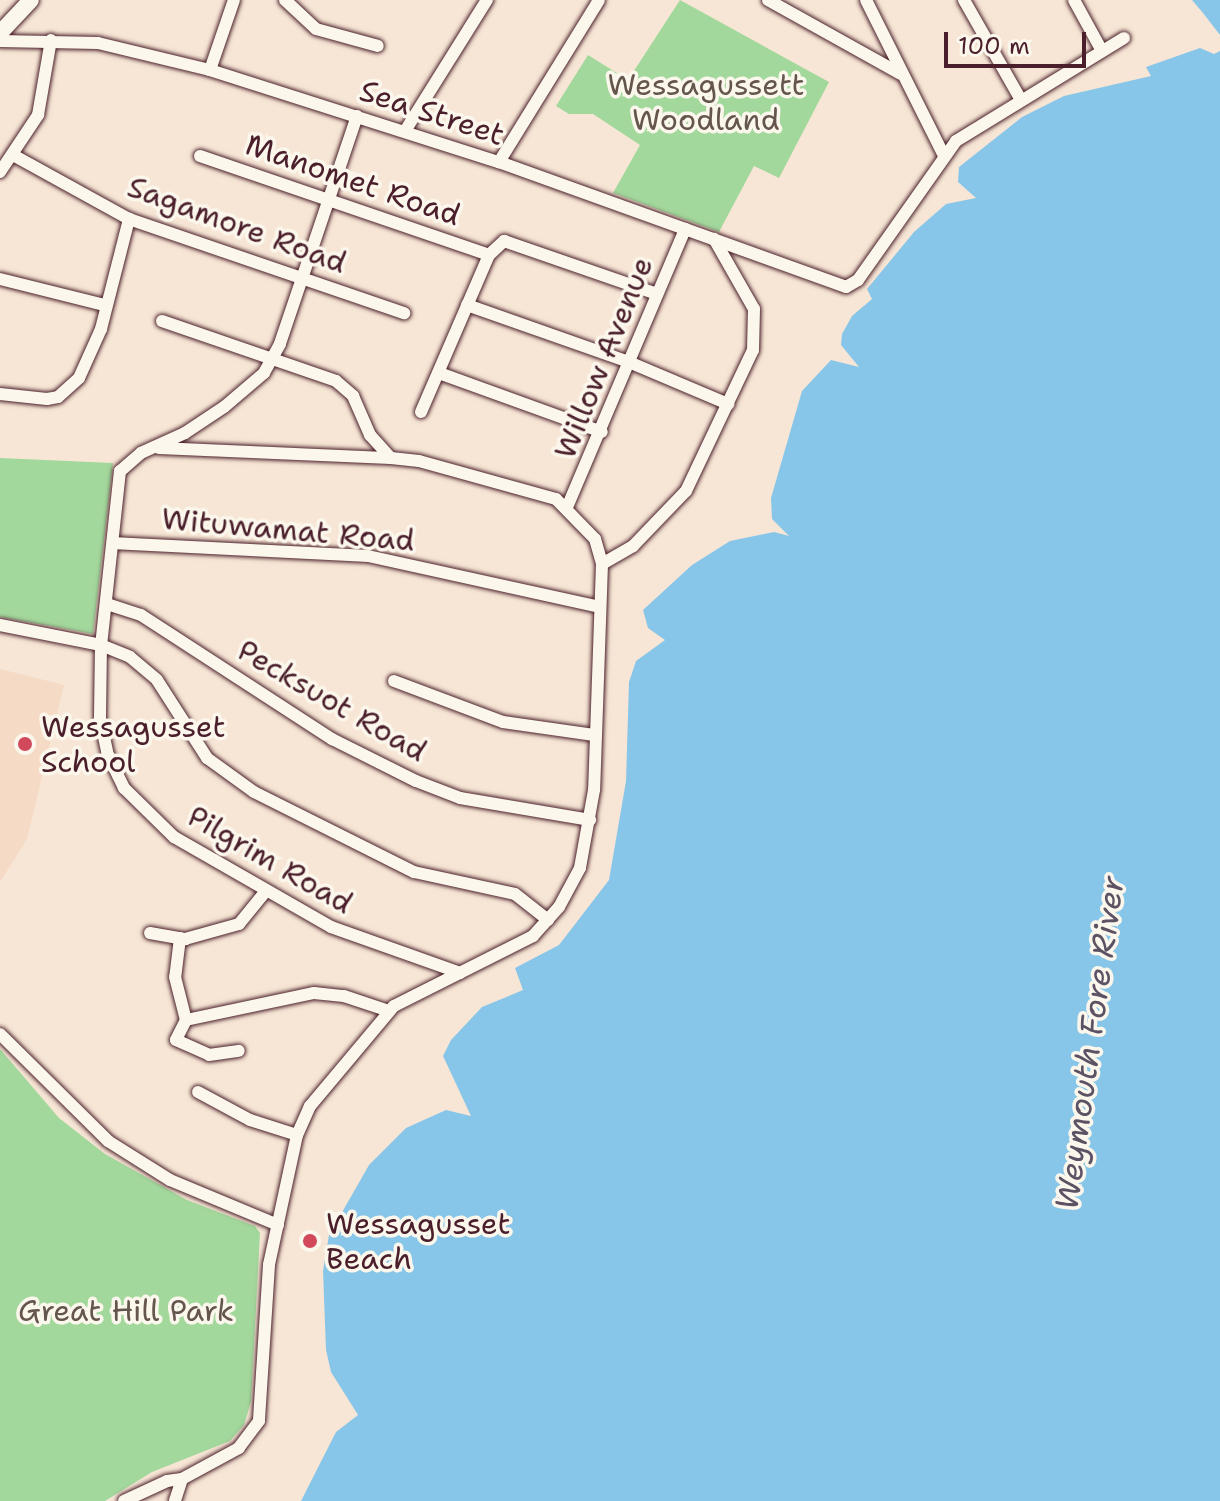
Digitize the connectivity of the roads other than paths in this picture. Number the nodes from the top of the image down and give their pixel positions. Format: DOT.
graph roads {
  1 [pos="31,0"];
  2 [pos="234,0"];
  3 [pos="285,0"];
  4 [pos="487,0"];
  5 [pos="599,0"];
  6 [pos="768,0"];
  7 [pos="866,0"];
  8 [pos="964,0"];
  9 [pos="1074,0"];
  10 [pos="0,33"];
  11 [pos="1124,38"];
  12 [pos="51,40"];
  13 [pos="0,41"];
  14 [pos="378,46"];
  15 [pos="1102,51"];
  16 [pos="210,70"];
  17 [pos="901,74"];
  18 [pos="1020,98"];
  19 [pos="357,116"];
  20 [pos="405,131"];
  21 [pos="943,154"];
  22 [pos="13,155"];
  23 [pos="200,156"];
  24 [pos="499,162"];
  25 [pos="0,172"];
  26 [pos="332,198"];
  27 [pos="129,219"];
  28 [pos="685,229"];
  29 [pos="714,239"];
  30 [pos="489,255"];
  31 [pos="0,279"];
  32 [pos="302,280"];
  33 [pos="657,294"];
  34 [pos="104,305"];
  35 [pos="467,305"];
  36 [pos="404,313"];
  37 [pos="162,321"];
  38 [pos="274,358"];
  39 [pos="629,362"];
  40 [pos="439,373"];
  41 [pos="0,394"];
  42 [pos="728,404"];
  43 [pos="421,412"];
  44 [pos="602,432"];
  45 [pos="370,435"];
  46 [pos="158,448"];
  47 [pos="355,456"];
  48 [pos="391,458"];
  49 [pos="568,505"];
  50 [pos="113,543"];
  51 [pos="602,564"];
  52 [pos="107,604"];
  53 [pos="599,607"];
  54 [pos="0,625"];
  55 [pos="101,645"];
  56 [pos="394,681"];
  57 [pos="594,735"];
  58 [pos="590,820"];
  59 [pos="265,892"];
  60 [pos="548,920"];
  61 [pos="150,933"];
  62 [pos="180,938"];
  63 [pos="460,973"];
  64 [pos="389,1011"];
  65 [pos="186,1020"];
  66 [pos="0,1034"];
  67 [pos="239,1051"];
  68 [pos="198,1092"];
  69 [pos="297,1135"];
  70 [pos="278,1225"];
  71 [pos="182,1479"];
  72 [pos="124,1501"];
  73 [pos="175,1501"];
  1 -- 10 [label="main road"];
  2 -- 16 [label="street"];
  3 -- 14 [label="street"];
  4 -- 20 [label="street"];
  5 -- 24 [label="street"];
  6 -- 17 [label="street"];
  7 -- 17 [label="street"];
  8 -- 18 [label="street"];
  9 -- 15 [label="street"];
  11 -- 15 [label="street"];
  12 -- 13 [label="street, Sea Street"];
  12 -- 16 [label="street, Sea Street"];
  12 -- 22 [label="street"];
  15 -- 18 [label="street"];
  16 -- 19 [label="street, Sea Street"];
  17 -- 21 [label="street"];
  18 -- 21 [label="street"];
  19 -- 20 [label="street, Sea Street"];
  19 -- 26 [label="street"];
  20 -- 24 [label="street, Sea Street"];
  21 -- 29 [label="street, Sea Street"];
  22 -- 25 [label="street"];
  22 -- 27 [label="street, Sagamore Road"];
  23 -- 26 [label="street, Manomet Road"];
  24 -- 28 [label="street, Sea Street"];
  26 -- 30 [label="street, Manomet Road"];
  26 -- 32 [label="street"];
  27 -- 32 [label="street, Sagamore Road"];
  27 -- 34 [label="street"];
  28 -- 29 [label="street, Sea Street"];
  28 -- 33 [label="street, Willow Avenue"];
  29 -- 42 [label="street"];
  30 -- 33 [label="street"];
  30 -- 35 [label="street"];
  31 -- 34 [label="street"];
  32 -- 36 [label="street, Sagamore Road"];
  32 -- 38 [label="street"];
  33 -- 39 [label="street, Willow Avenue"];
  34 -- 41 [label="street"];
  35 -- 39 [label="street"];
  35 -- 40 [label="street"];
  37 -- 38 [label="street"];
  38 -- 45 [label="street"];
  38 -- 46 [label="street"];
  39 -- 42 [label="street"];
  39 -- 44 [label="street, Willow Avenue"];
  40 -- 43 [label="street"];
  40 -- 44 [label="street"];
  42 -- 51 [label="street"];
  44 -- 49 [label="street, Willow Avenue"];
  45 -- 47 [label="street"];
  45 -- 48 [label="street"];
  46 -- 47 [label="street"];
  46 -- 50 [label="street, Pilgrim Road"];
  47 -- 48 [label="street"];
  48 -- 49 [label="street"];
  49 -- 51 [label="street"];
  50 -- 52 [label="street, Pilgrim Road"];
  50 -- 53 [label="street, Wituwamat Road"];
  51 -- 53 [label="street"];
  52 -- 55 [label="street, Pilgrim Road"];
  52 -- 58 [label="street, Pecksuot Road"];
  53 -- 57 [label="street"];
  54 -- 55 [label="street"];
  55 -- 59 [label="street, Pilgrim Road"];
  55 -- 60 [label="street"];
  56 -- 57 [label="street"];
  57 -- 58 [label="street"];
  58 -- 60 [label="street"];
  59 -- 62 [label="street"];
  59 -- 63 [label="street, Pilgrim Road"];
  60 -- 63 [label="street"];
  61 -- 62 [label="street"];
  62 -- 65 [label="street"];
  63 -- 64 [label="street"];
  64 -- 65 [label="street"];
  64 -- 69 [label="street"];
  65 -- 67 [label="street"];
  66 -- 70 [label="street"];
  68 -- 69 [label="street"];
  69 -- 70 [label="street"];
  70 -- 71 [label="street"];
  71 -- 72 [label="street"];
  71 -- 73 [label="street"];
}
